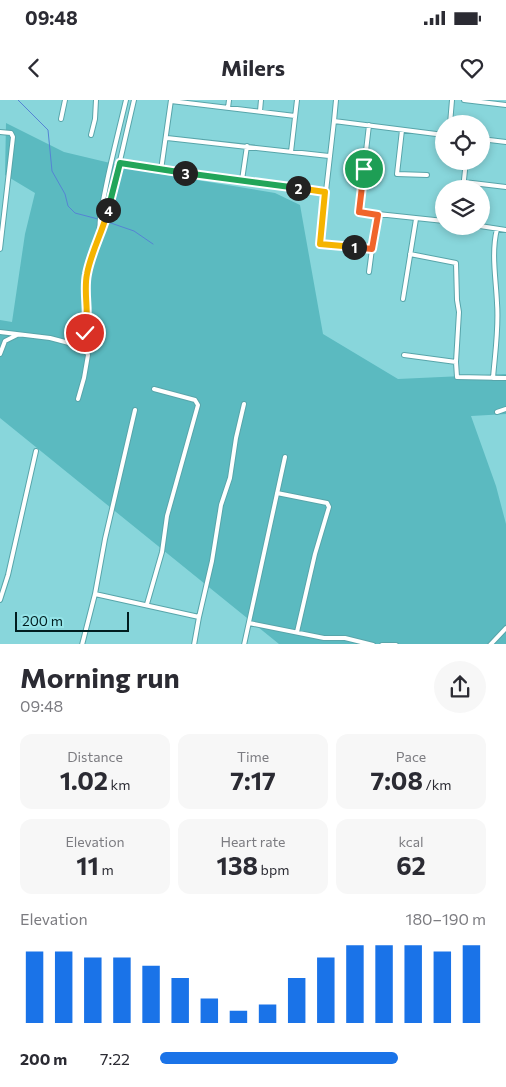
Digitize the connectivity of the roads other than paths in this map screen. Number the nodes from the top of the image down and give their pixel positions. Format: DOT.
graph roads {
  1 [pos="64,100"];
  2 [pos="96,100"];
  3 [pos="126,100"];
  4 [pos="134,100"];
  5 [pos="206,100"];
  6 [pos="229,100"];
  7 [pos="261,100"];
  8 [pos="297,100"];
  9 [pos="336,100"];
  10 [pos="452,100"];
  11 [pos="464,100"];
  12 [pos="171,101"];
  13 [pos="506,105"];
  14 [pos="206,106"];
  15 [pos="228,108"];
  16 [pos="260,111"];
  17 [pos="451,115"];
  18 [pos="295,116"];
  19 [pos="61,119"];
  20 [pos="334,121"];
  21 [pos="370,125"];
  22 [pos="402,130"];
  23 [pos="0,132"];
  24 [pos="435,133"];
  25 [pos="91,135"];
  26 [pos="167,138"];
  27 [pos="490,140"];
  28 [pos="506,142"];
  29 [pos="247,146"];
  30 [pos="291,152"];
  31 [pos="329,156"];
  32 [pos="120,163"];
  33 [pos="161,170"];
  34 [pos="427,175"];
  35 [pos="242,180"];
  36 [pos="490,185"];
  37 [pos="506,187"];
  38 [pos="325,192"];
  39 [pos="378,215"];
  40 [pos="416,219"];
  41 [pos="435,220"];
  42 [pos="490,228"];
  43 [pos="497,229"];
  44 [pos="506,230"];
  45 [pos="100,236"];
  46 [pos="372,249"];
  47 [pos="0,250"];
  48 [pos="410,254"];
  49 [pos="369,272"];
  50 [pos="403,299"];
  51 [pos="0,332"];
  52 [pos="17,335"];
  53 [pos="81,340"];
  54 [pos="0,354"];
  55 [pos="404,355"];
  56 [pos="456,362"];
  57 [pos="493,378"];
  58 [pos="506,378"];
  59 [pos="154,389"];
  60 [pos="78,399"];
  61 [pos="244,404"];
  62 [pos="506,409"];
  63 [pos="135,410"];
  64 [pos="497,412"];
  65 [pos="36,451"];
  66 [pos="285,457"];
  67 [pos="277,493"];
  68 [pos="95,594"];
  69 [pos="0,600"];
  70 [pos="147,604"];
  71 [pos="199,617"];
  72 [pos="249,623"];
  73 [pos="506,628"];
  74 [pos="297,632"];
  75 [pos="82,644"];
  76 [pos="194,644"];
  77 [pos="244,644"];
  78 [pos="373,644"];
  79 [pos="382,644"];
  80 [pos="396,644"];
  81 [pos="490,644"];
  1 -- 19 [label="street"];
  2 -- 25 [label="street"];
  3 -- 45 [label="street"];
  4 -- 32 [label="street"];
  5 -- 14 [label="street"];
  6 -- 15 [label="street"];
  7 -- 16 [label="street"];
  8 -- 18 [label="street"];
  9 -- 20 [label="street"];
  10 -- 17 [label="street"];
  11 -- 13 [label="street"];
  12 -- 14 [label="street"];
  12 -- 26 [label="street"];
  14 -- 15 [label="street"];
  15 -- 16 [label="street"];
  16 -- 18 [label="street"];
  18 -- 30 [label="street"];
  20 -- 21 [label="street"];
  20 -- 31 [label="street"];
  21 -- 22 [label="street"];
  21 -- 39 [label="street"];
  22 -- 24 [label="street"];
  22 -- 34 [label="street"];
  23 -- 47 [label="street"];
  26 -- 29 [label="street"];
  26 -- 33 [label="street"];
  27 -- 28 [label="street"];
  29 -- 30 [label="street"];
  29 -- 35 [label="street"];
  30 -- 31 [label="street"];
  31 -- 38 [label="street"];
  32 -- 33 [label="street"];
  32 -- 45 [label="street"];
  33 -- 35 [label="street"];
  35 -- 38 [label="street"];
  36 -- 37 [label="street"];
  38 -- 46 [label="street"];
  39 -- 40 [label="street"];
  39 -- 46 [label="street"];
  40 -- 41 [label="street"];
  40 -- 48 [label="street"];
  42 -- 43 [label="street"];
  43 -- 44 [label="street"];
  43 -- 57 [label="street"];
  45 -- 53 [label="street"];
  46 -- 49 [label="street"];
  48 -- 50 [label="street"];
  48 -- 56 [label="street"];
  51 -- 52 [label="street"];
  52 -- 53 [label="street"];
  52 -- 54 [label="street"];
  53 -- 60 [label="street"];
  55 -- 56 [label="street"];
  56 -- 57 [label="street"];
  57 -- 58 [label="street"];
  59 -- 70 [label="street"];
  61 -- 71 [label="street"];
  62 -- 64 [label="street"];
  63 -- 68 [label="street"];
  65 -- 69 [label="street"];
  66 -- 67 [label="street"];
  67 -- 72 [label="street"];
  67 -- 74 [label="street"];
  68 -- 70 [label="street"];
  68 -- 75 [label="street"];
  70 -- 71 [label="street"];
  71 -- 76 [label="street"];
  72 -- 74 [label="street"];
  72 -- 77 [label="street"];
  73 -- 81 [label="street"];
  74 -- 78 [label="street"];
  79 -- 80 [label="street"];
}
